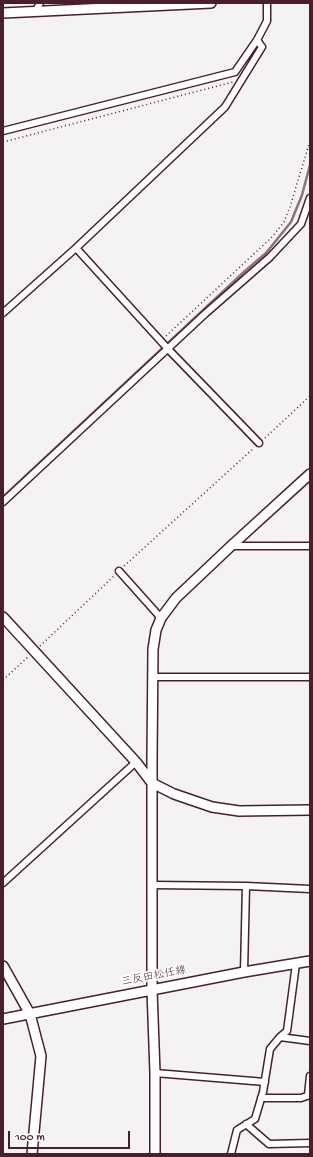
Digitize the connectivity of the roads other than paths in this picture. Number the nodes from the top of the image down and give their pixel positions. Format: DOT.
graph roads {
  1 [pos="40,3"];
  2 [pos="211,3"];
  3 [pos="267,3"];
  4 [pos="35,12"];
  5 [pos="3,13"];
  6 [pos="257,40"];
  7 [pos="3,131"];
  8 [pos="310,198"];
  9 [pos="76,248"];
  10 [pos="3,313"];
  11 [pos="167,348"];
  12 [pos="259,443"];
  13 [pos="310,474"];
  14 [pos="3,502"];
  15 [pos="231,546"];
  16 [pos="310,546"];
  17 [pos="119,571"];
  18 [pos="3,617"];
  19 [pos="161,618"];
  20 [pos="310,676"];
  21 [pos="152,677"];
  22 [pos="136,762"];
  23 [pos="152,783"];
  24 [pos="310,810"];
  25 [pos="3,883"];
  26 [pos="152,885"];
  27 [pos="246,886"];
  28 [pos="310,889"];
  29 [pos="310,961"];
  30 [pos="296,964"];
  31 [pos="3,966"];
  32 [pos="244,972"];
  33 [pos="152,990"];
  34 [pos="30,1014"];
  35 [pos="3,1019"];
  36 [pos="280,1037"];
  37 [pos="310,1041"];
  38 [pos="155,1073"];
  39 [pos="310,1076"];
  40 [pos="265,1082"];
  41 [pos="309,1095"];
  42 [pos="261,1098"];
  43 [pos="246,1124"];
  44 [pos="310,1143"];
  45 [pos="32,1154"];
  46 [pos="156,1154"];
  47 [pos="232,1154"];
  1 -- 4 [label="street"];
  2 -- 4 [label="street"];
  3 -- 6 [label="street"];
  4 -- 5 [label="street"];
  6 -- 7 [label="street"];
  6 -- 9 [label="street"];
  8 -- 11 [label="street"];
  9 -- 10 [label="street"];
  9 -- 11 [label="street"];
  11 -- 12 [label="street"];
  11 -- 14 [label="street"];
  13 -- 15 [label="street"];
  15 -- 16 [label="street"];
  15 -- 19 [label="street"];
  17 -- 19 [label="street"];
  18 -- 22 [label="street"];
  19 -- 21 [label="street"];
  20 -- 21 [label="street"];
  21 -- 23 [label="street"];
  22 -- 23 [label="street"];
  22 -- 25 [label="street"];
  23 -- 24 [label="street"];
  23 -- 26 [label="street"];
  26 -- 27 [label="street"];
  26 -- 33 [label="street"];
  27 -- 28 [label="street"];
  27 -- 32 [label="street"];
  29 -- 30 [label="street, 三反田松任線"];
  30 -- 32 [label="street, 三反田松任線"];
  30 -- 36 [label="street"];
  31 -- 34 [label="street"];
  32 -- 33 [label="street, 三反田松任線"];
  33 -- 34 [label="street, 三反田松任線"];
  33 -- 38 [label="street"];
  34 -- 35 [label="street, 三反田松任線"];
  34 -- 45 [label="street"];
  36 -- 37 [label="street"];
  36 -- 40 [label="street"];
  38 -- 40 [label="street"];
  38 -- 46 [label="street"];
  39 -- 41 [label="street"];
  40 -- 42 [label="street"];
  41 -- 42 [label="street"];
  42 -- 43 [label="street"];
  43 -- 44 [label="street"];
  43 -- 47 [label="street"];
}
